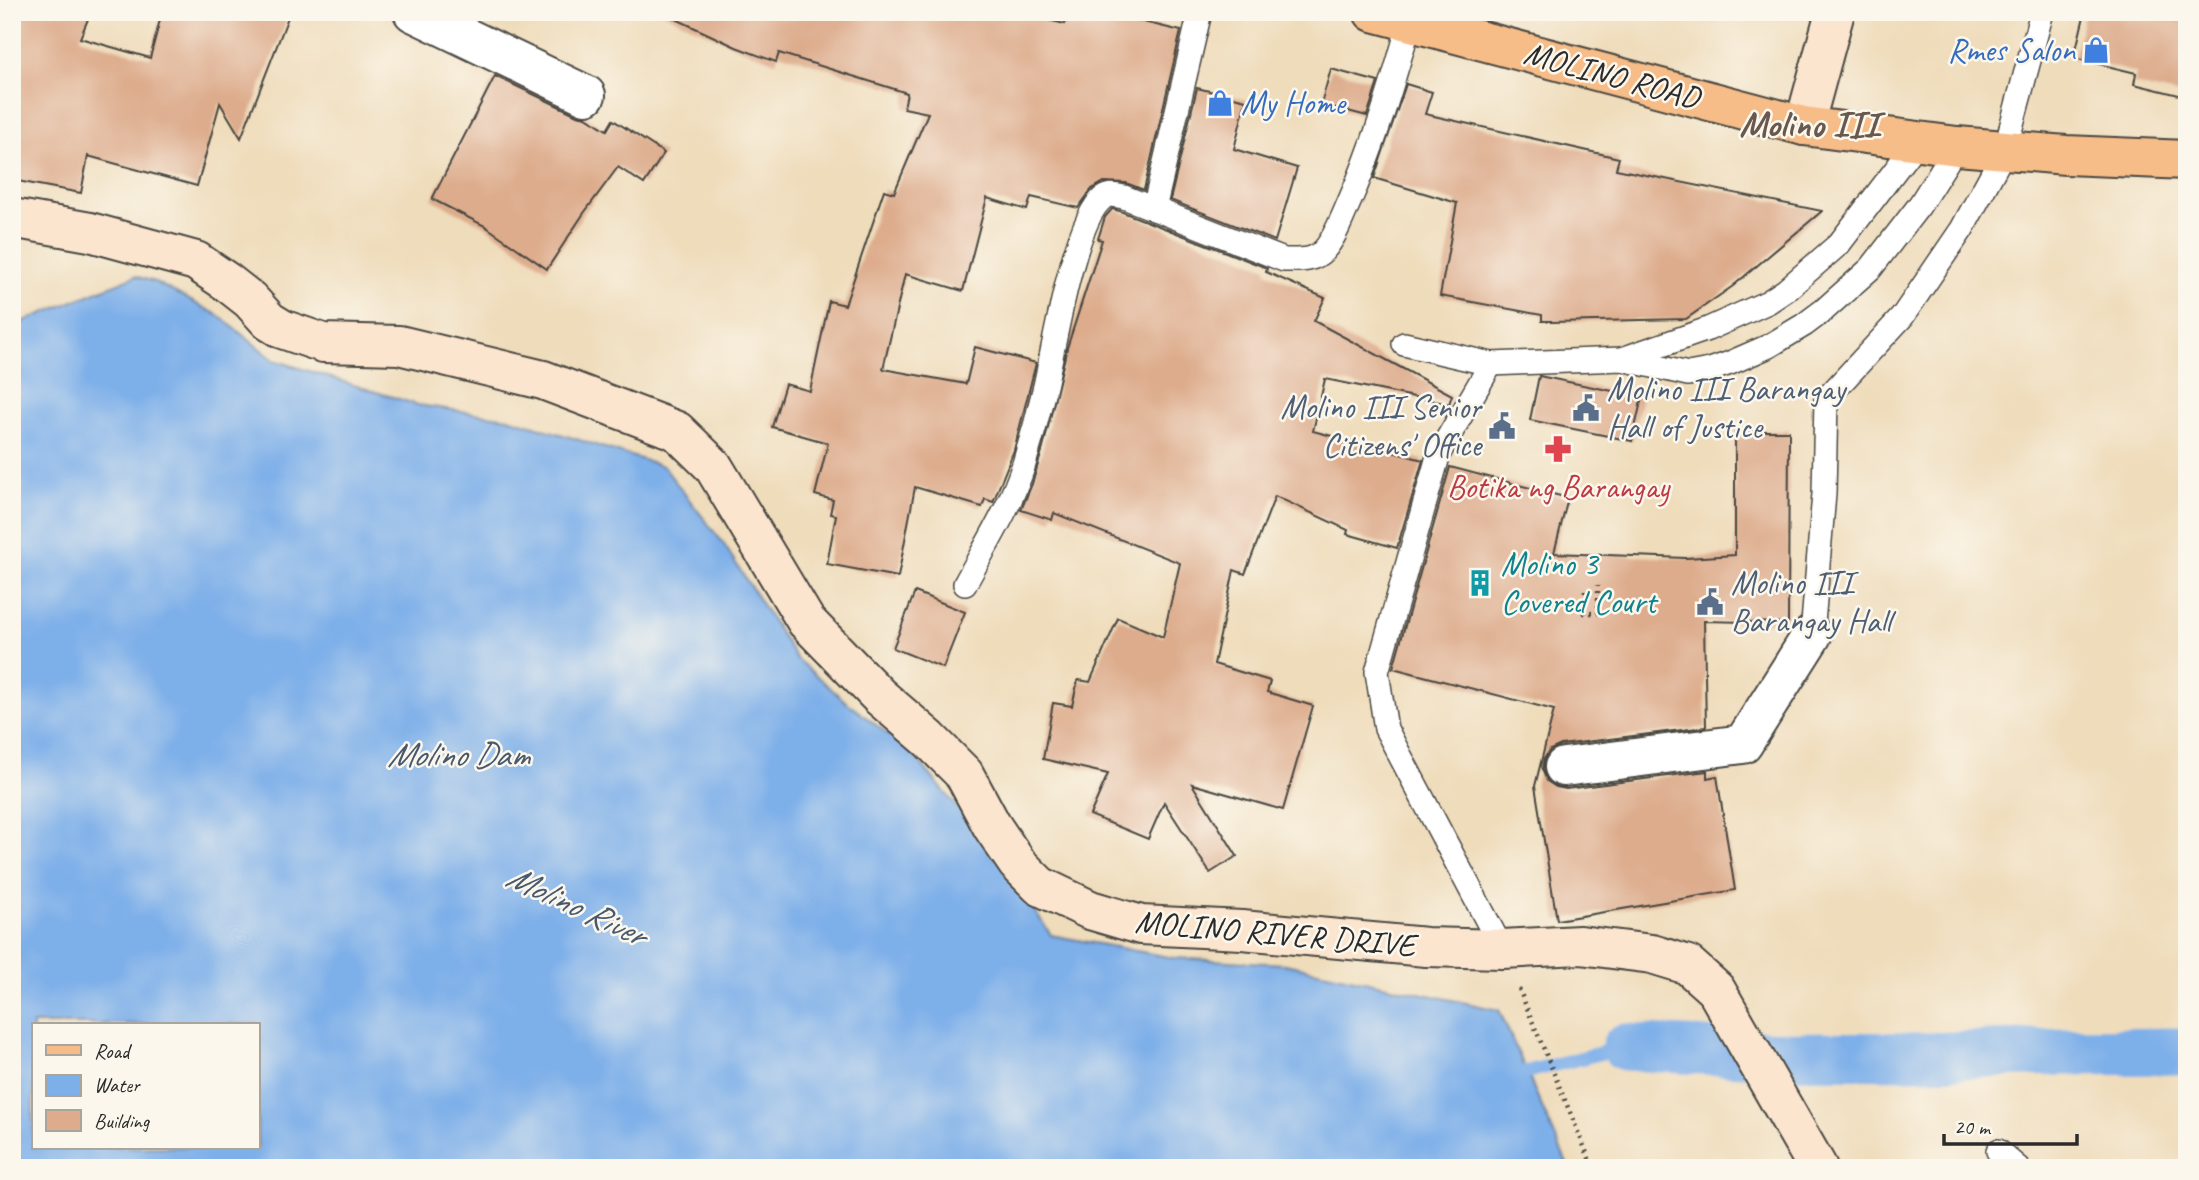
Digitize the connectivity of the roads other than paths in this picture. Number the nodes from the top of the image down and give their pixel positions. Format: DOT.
graph roads {
  1 [pos="413,12"];
  2 [pos="1200,12"];
  3 [pos="1373,12"];
  4 [pos="1835,12"];
  5 [pos="2042,12"];
  6 [pos="1410,22"];
  7 [pos="586,95"];
  8 [pos="1804,126"];
  9 [pos="1917,142"];
  10 [pos="1957,146"];
  11 [pos="2006,150"];
  12 [pos="2187,160"];
  13 [pos="1154,209"];
  14 [pos="12,218"];
  15 [pos="1404,344"];
  16 [pos="1622,359"];
  17 [pos="1491,364"];
  18 [pos="965,584"];
  19 [pos="1812,635"];
  20 [pos="1564,767"];
  21 [pos="1502,949"];
  22 [pos="1998,1151"];
  23 [pos="1818,1168"];
  24 [pos="2018,1168"];
  1 -- 7 [label="street"];
  2 -- 13 [label="lane"];
  3 -- 6 [label="main road, MOLINO ROAD"];
  4 -- 8 [label="street"];
  5 -- 11 [label="lane"];
  6 -- 8 [label="main road, MOLINO ROAD"];
  6 -- 13 [label="lane"];
  8 -- 9 [label="main road, MOLINO ROAD"];
  9 -- 10 [label="main road, MOLINO ROAD"];
  9 -- 16 [label="lane"];
  10 -- 11 [label="main road, MOLINO ROAD"];
  10 -- 16 [label="lane"];
  11 -- 12 [label="main road, MOLINO ROAD"];
  11 -- 19 [label="lane"];
  13 -- 18 [label="lane"];
  14 -- 21 [label="street, MOLINO RIVER DRIVE"];
  15 -- 17 [label="lane"];
  16 -- 17 [label="lane"];
  17 -- 21 [label="lane"];
  19 -- 20 [label="street"];
  21 -- 23 [label="street, MOLINO RIVER DRIVE"];
  22 -- 24 [label="lane"];
}
